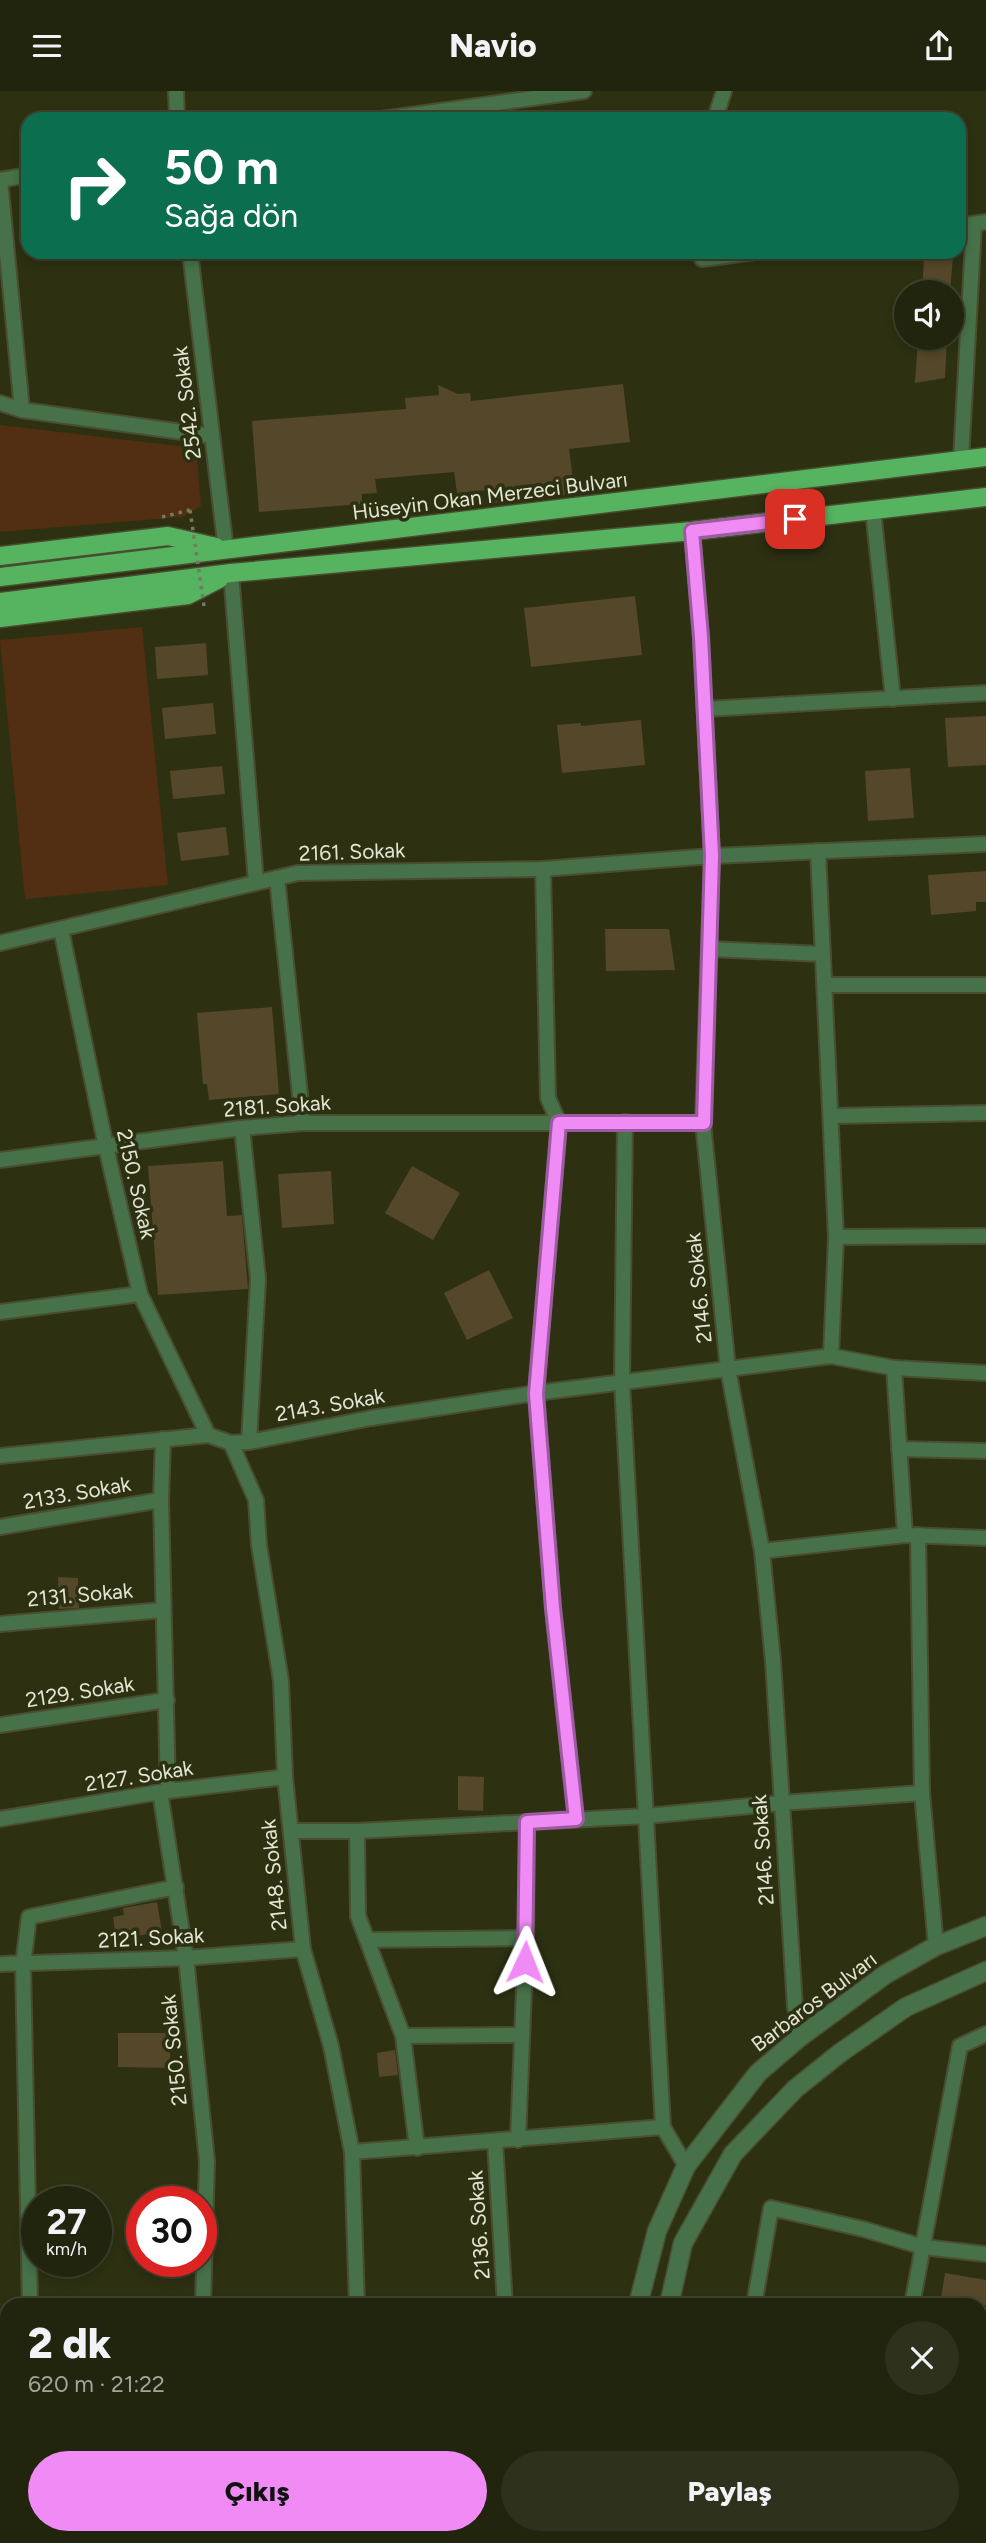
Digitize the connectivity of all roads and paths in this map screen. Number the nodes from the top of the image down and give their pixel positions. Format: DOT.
graph roads {
  1 [pos="176,91"];
  2 [pos="584,91"];
  3 [pos="724,91"];
  4 [pos="530,94"];
  5 [pos="177,112"];
  6 [pos="424,112"];
  7 [pos="717,112"];
  8 [pos="21,176"];
  9 [pos="0,180"];
  10 [pos="973,224"];
  11 [pos="191,259"];
  12 [pos="0,403"];
  13 [pos="22,410"];
  14 [pos="212,436"];
  15 [pos="986,457"];
  16 [pos="961,460"];
  17 [pos="986,497"];
  18 [pos="873,510"];
  19 [pos="157,519"];
  20 [pos="692,531"];
  21 [pos="226,550"];
  22 [pos="0,556"];
  23 [pos="231,573"];
  24 [pos="0,577"];
  25 [pos="0,602"];
  26 [pos="204,606"];
  27 [pos="0,618"];
  28 [pos="986,692"];
  29 [pos="893,699"];
  30 [pos="705,709"];
  31 [pos="986,844"];
  32 [pos="818,851"];
  33 [pos="712,856"];
  34 [pos="543,869"];
  35 [pos="277,878"];
  36 [pos="256,882"];
  37 [pos="61,929"];
  38 [pos="0,943"];
  39 [pos="710,950"];
  40 [pos="821,954"];
  41 [pos="825,985"];
  42 [pos="986,985"];
  43 [pos="986,1113"];
  44 [pos="832,1116"];
  45 [pos="625,1122"];
  46 [pos="303,1123"];
  47 [pos="559,1123"];
  48 [pos="704,1123"];
  49 [pos="242,1128"];
  50 [pos="106,1147"];
  51 [pos="0,1160"];
  52 [pos="986,1236"];
  53 [pos="836,1237"];
  54 [pos="140,1294"];
  55 [pos="0,1312"];
  56 [pos="831,1356"];
  57 [pos="894,1368"];
  58 [pos="728,1369"];
  59 [pos="986,1373"];
  60 [pos="622,1383"];
  61 [pos="536,1394"];
  62 [pos="208,1435"];
  63 [pos="163,1439"];
  64 [pos="249,1442"];
  65 [pos="231,1443"];
  66 [pos="899,1449"];
  67 [pos="986,1451"];
  68 [pos="0,1456"];
  69 [pos="161,1500"];
  70 [pos="0,1527"];
  71 [pos="912,1535"];
  72 [pos="986,1538"];
  73 [pos="762,1551"];
  74 [pos="163,1610"];
  75 [pos="0,1624"];
  76 [pos="167,1700"];
  77 [pos="0,1725"];
  78 [pos="285,1777"];
  79 [pos="164,1792"];
  80 [pos="922,1794"];
  81 [pos="781,1803"];
  82 [pos="647,1816"];
  83 [pos="0,1819"];
  84 [pos="576,1819"];
  85 [pos="527,1822"];
  86 [pos="291,1831"];
  87 [pos="357,1831"];
  88 [pos="176,1887"];
  89 [pos="986,1926"];
  90 [pos="526,1938"];
  91 [pos="367,1940"];
  92 [pos="936,1946"];
  93 [pos="303,1949"];
  94 [pos="186,1958"];
  95 [pos="0,1965"];
  96 [pos="23,1965"];
  97 [pos="986,1971"];
  98 [pos="986,2034"];
  99 [pos="521,2035"];
  100 [pos="403,2036"];
  101 [pos="800,2037"];
  102 [pos="663,2127"];
  103 [pos="518,2140"];
  104 [pos="495,2142"];
  105 [pos="417,2148"];
  106 [pos="352,2153"];
  107 [pos="687,2166"];
  108 [pos="923,2247"];
  109 [pos="986,2254"];
  110 [pos="30,2298"];
  111 [pos="203,2298"];
  112 [pos="357,2298"];
  113 [pos="505,2298"];
  114 [pos="640,2298"];
  115 [pos="671,2298"];
  116 [pos="755,2298"];
  117 [pos="913,2298"];
  1 -- 5 [label="street"];
  2 -- 4 [label="street"];
  3 -- 7 [label="street"];
  4 -- 6 [label="street"];
  8 -- 9 [label="street"];
  9 -- 13 [label="street"];
  10 -- 16 [label="street"];
  11 -- 14 [label="street, 2542. Sokak"];
  12 -- 13 [label="street"];
  13 -- 14 [label="street"];
  14 -- 21 [label="street, 2542. Sokak"];
  15 -- 16 [label="main road, Hüseyin Okan Merzeci Bulvarı"];
  16 -- 21 [label="main road, Hüseyin Okan Merzeci Bulvarı"];
  17 -- 18 [label="main road"];
  18 -- 20 [label="main road"];
  18 -- 29 [label="street"];
  19 -- 26 [label="path, bridge"];
  20 -- 23 [label="main road"];
  20 -- 30 [label="street, 2146. Sokak"];
  21 -- 22 [label="main road"];
  21 -- 24 [label="main road, Hüseyin Okan Merzeci Bulvarı"];
  23 -- 25 [label="main road"];
  23 -- 27 [label="main road"];
  23 -- 36 [label="street"];
  28 -- 29 [label="street"];
  29 -- 30 [label="street"];
  30 -- 33 [label="street, 2146. Sokak"];
  31 -- 32 [label="street, 2161. Sokak"];
  32 -- 33 [label="street, 2161. Sokak"];
  32 -- 40 [label="street"];
  33 -- 34 [label="street, 2161. Sokak"];
  33 -- 39 [label="street, 2146. Sokak"];
  34 -- 35 [label="street, 2161. Sokak"];
  34 -- 47 [label="street"];
  35 -- 36 [label="street, 2161. Sokak"];
  35 -- 46 [label="street"];
  36 -- 37 [label="street, 2161. Sokak"];
  37 -- 38 [label="street, 2161. Sokak"];
  37 -- 50 [label="street, 2150. Sokak"];
  39 -- 40 [label="street"];
  39 -- 48 [label="street, 2146. Sokak"];
  40 -- 41 [label="street"];
  41 -- 42 [label="street"];
  41 -- 44 [label="street"];
  43 -- 44 [label="street"];
  44 -- 53 [label="street"];
  45 -- 47 [label="street, 2181. Sokak"];
  45 -- 48 [label="street, 2181. Sokak"];
  45 -- 60 [label="street"];
  46 -- 47 [label="street, 2181. Sokak"];
  46 -- 49 [label="street, 2181. Sokak"];
  47 -- 61 [label="street"];
  48 -- 58 [label="street, 2146. Sokak"];
  49 -- 50 [label="street, 2181. Sokak"];
  49 -- 64 [label="street"];
  50 -- 51 [label="street, 2181. Sokak"];
  50 -- 54 [label="street, 2150. Sokak"];
  52 -- 53 [label="street"];
  53 -- 56 [label="street"];
  54 -- 55 [label="street"];
  54 -- 62 [label="street, 2150. Sokak"];
  56 -- 57 [label="street, 2143. Sokak"];
  56 -- 58 [label="street, 2143. Sokak"];
  57 -- 59 [label="street, 2143. Sokak"];
  57 -- 66 [label="street"];
  58 -- 60 [label="street, 2143. Sokak"];
  58 -- 73 [label="street, 2146. Sokak"];
  60 -- 61 [label="street, 2143. Sokak"];
  60 -- 82 [label="street"];
  61 -- 64 [label="street, 2143. Sokak"];
  61 -- 84 [label="street"];
  62 -- 63 [label="street, 2143. Sokak"];
  62 -- 65 [label="street, 2143. Sokak"];
  63 -- 68 [label="street, 2143. Sokak"];
  63 -- 69 [label="street, 2150. Sokak"];
  64 -- 65 [label="street, 2143. Sokak"];
  65 -- 78 [label="street, 2148. Sokak"];
  66 -- 67 [label="street"];
  66 -- 71 [label="street"];
  69 -- 70 [label="street, 2133. Sokak"];
  69 -- 74 [label="street, 2150. Sokak"];
  71 -- 72 [label="street"];
  71 -- 73 [label="street"];
  71 -- 80 [label="street"];
  73 -- 81 [label="street, 2146. Sokak"];
  74 -- 75 [label="street, 2131. Sokak"];
  74 -- 76 [label="street, 2150. Sokak"];
  76 -- 77 [label="street, 2129. Sokak"];
  76 -- 79 [label="street, 2150. Sokak"];
  78 -- 79 [label="street, 2127. Sokak"];
  78 -- 86 [label="street, 2148. Sokak"];
  79 -- 83 [label="street, 2127. Sokak"];
  79 -- 88 [label="street, 2150. Sokak"];
  80 -- 81 [label="street"];
  80 -- 92 [label="street"];
  81 -- 82 [label="street"];
  81 -- 101 [label="street, 2146. Sokak"];
  82 -- 84 [label="street"];
  82 -- 102 [label="street"];
  84 -- 85 [label="street"];
  85 -- 87 [label="street"];
  85 -- 90 [label="street"];
  86 -- 87 [label="street"];
  86 -- 93 [label="street, 2148. Sokak"];
  87 -- 91 [label="street"];
  88 -- 94 [label="street, 2150. Sokak"];
  88 -- 96 [label="street"];
  89 -- 92 [label="street, Barbaros Bulvarı"];
  90 -- 91 [label="street"];
  90 -- 99 [label="street"];
  91 -- 100 [label="street"];
  92 -- 101 [label="street, Barbaros Bulvarı"];
  93 -- 94 [label="street, 2121. Sokak"];
  93 -- 106 [label="street, 2148. Sokak"];
  94 -- 96 [label="street, 2121. Sokak"];
  94 -- 111 [label="street, 2150. Sokak"];
  95 -- 96 [label="street, 2121. Sokak"];
  96 -- 110 [label="street"];
  97 -- 115 [label="street"];
  98 -- 108 [label="street"];
  99 -- 100 [label="street"];
  99 -- 103 [label="street"];
  100 -- 105 [label="street"];
  101 -- 107 [label="street, Barbaros Bulvarı"];
  102 -- 103 [label="street"];
  102 -- 107 [label="street"];
  103 -- 104 [label="street"];
  104 -- 105 [label="street"];
  104 -- 113 [label="street, 2136. Sokak"];
  105 -- 106 [label="street"];
  106 -- 112 [label="street, 2148. Sokak"];
  107 -- 114 [label="street, Barbaros Bulvarı"];
  108 -- 109 [label="street"];
  108 -- 116 [label="street"];
  108 -- 117 [label="street"];
}
